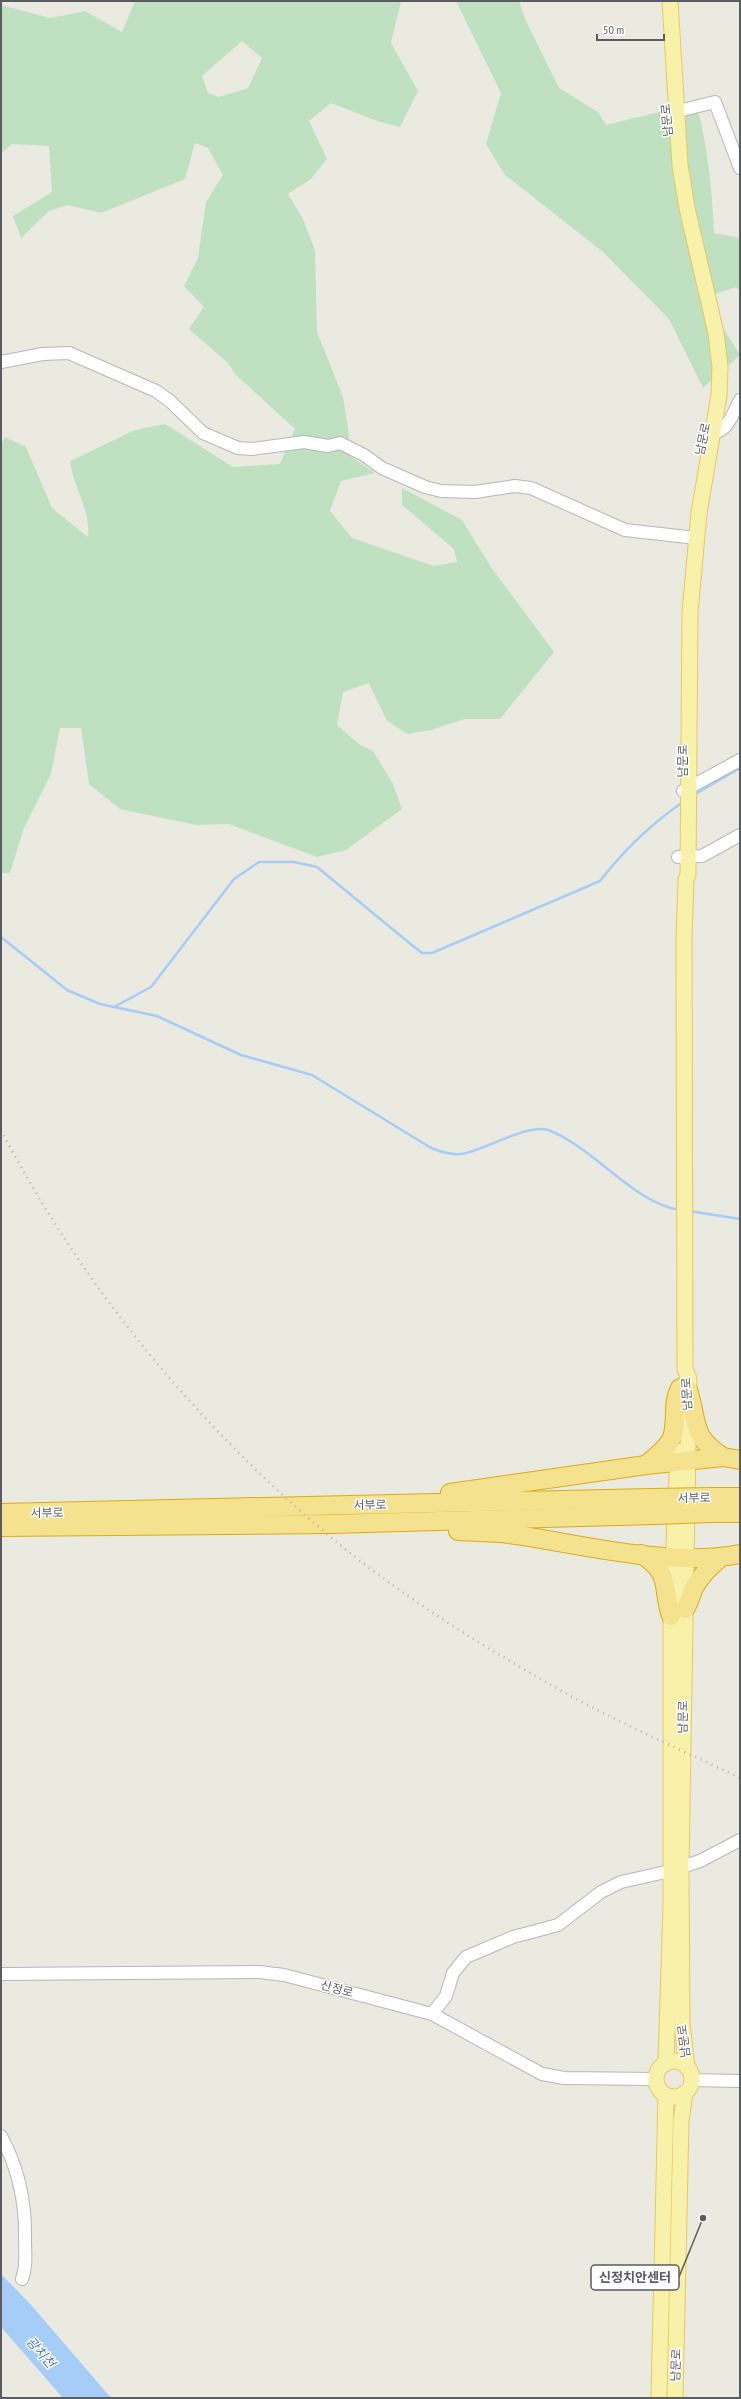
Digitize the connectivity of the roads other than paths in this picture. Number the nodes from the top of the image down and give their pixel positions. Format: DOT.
graph roads {
  1 [pos="663,1"];
  2 [pos="670,1"];
  3 [pos="670,113"];
  4 [pos="740,168"];
  5 [pos="1,362"];
  6 [pos="740,400"];
  7 [pos="709,434"];
  8 [pos="691,538"];
  9 [pos="740,760"];
  10 [pos="686,797"];
  11 [pos="740,835"];
  12 [pos="683,857"];
  13 [pos="684,1389"];
  14 [pos="732,1459"];
  15 [pos="683,1462"];
  16 [pos="646,1465"];
  17 [pos="740,1497"];
  18 [pos="711,1505"];
  19 [pos="329,1506"];
  20 [pos="653,1507"];
  21 [pos="1,1513"];
  22 [pos="740,1513"];
  23 [pos="331,1524"];
  24 [pos="1,1527"];
  25 [pos="641,1554"];
  26 [pos="740,1554"];
  27 [pos="680,1556"];
  28 [pos="721,1558"];
  29 [pos="678,1613"];
  30 [pos="740,1840"];
  31 [pos="675,1869"];
  32 [pos="1,1974"];
  33 [pos="432,2014"];
  34 [pos="666,2062"];
  35 [pos="656,2079"];
  36 [pos="688,2080"];
  37 [pos="740,2081"];
  38 [pos="666,2095"];
  39 [pos="1,2136"];
  40 [pos="672,2195"];
  41 [pos="22,2279"];
  42 [pos="659,2398"];
  43 [pos="675,2398"];
  1 -- 3 [label="main road, 남문로"];
  2 -- 3 [label="main road, 남문로"];
  3 -- 4 [label="street"];
  3 -- 7 [label="main road, 남문로"];
  5 -- 8 [label="street"];
  6 -- 7 [label="street"];
  7 -- 8 [label="main road, 남문로"];
  8 -- 10 [label="main road, 남문로"];
  9 -- 10 [label="street"];
  10 -- 12 [label="main road, 남문로"];
  11 -- 12 [label="street"];
  12 -- 13 [label="main road, 남문로"];
  13 -- 14 [label="highway"];
  13 -- 15 [label="main road, 남문로"];
  13 -- 16 [label="highway"];
  14 -- 15 [label="highway"];
  15 -- 16 [label="highway"];
  15 -- 27 [label="main road, 남문로"];
  16 -- 19 [label="highway"];
  17 -- 18 [label="highway, 서부로"];
  18 -- 20 [label="highway, 서부로, bridge"];
  18 -- 22 [label="highway, 서부로"];
  19 -- 20 [label="highway, 서부로"];
  19 -- 21 [label="highway, 서부로"];
  20 -- 23 [label="highway, 서부로"];
  23 -- 24 [label="highway, 서부로"];
  23 -- 25 [label="highway"];
  25 -- 27 [label="highway"];
  25 -- 29 [label="highway"];
  26 -- 28 [label="highway"];
  27 -- 28 [label="highway"];
  27 -- 29 [label="main road, 남문로"];
  28 -- 29 [label="highway"];
  29 -- 31 [label="main road, 남문로"];
  30 -- 31 [label="street"];
  31 -- 33 [label="street"];
  31 -- 34 [label="main road, 남문로"];
  31 -- 36 [label="main road, 남문로"];
  32 -- 33 [label="street, 산정로"];
  33 -- 35 [label="street, 산정로"];
  34 -- 35 [label="main road, 남문로"];
  34 -- 36 [label="main road, 남문로"];
  35 -- 38 [label="main road"];
  36 -- 37 [label="street"];
  36 -- 38 [label="main road"];
  36 -- 40 [label="main road, 남문로"];
  38 -- 40 [label="main road, 남문로"];
  39 -- 41 [label="street"];
  40 -- 42 [label="main road, 남문로"];
  40 -- 43 [label="main road, 남문로"];
}
